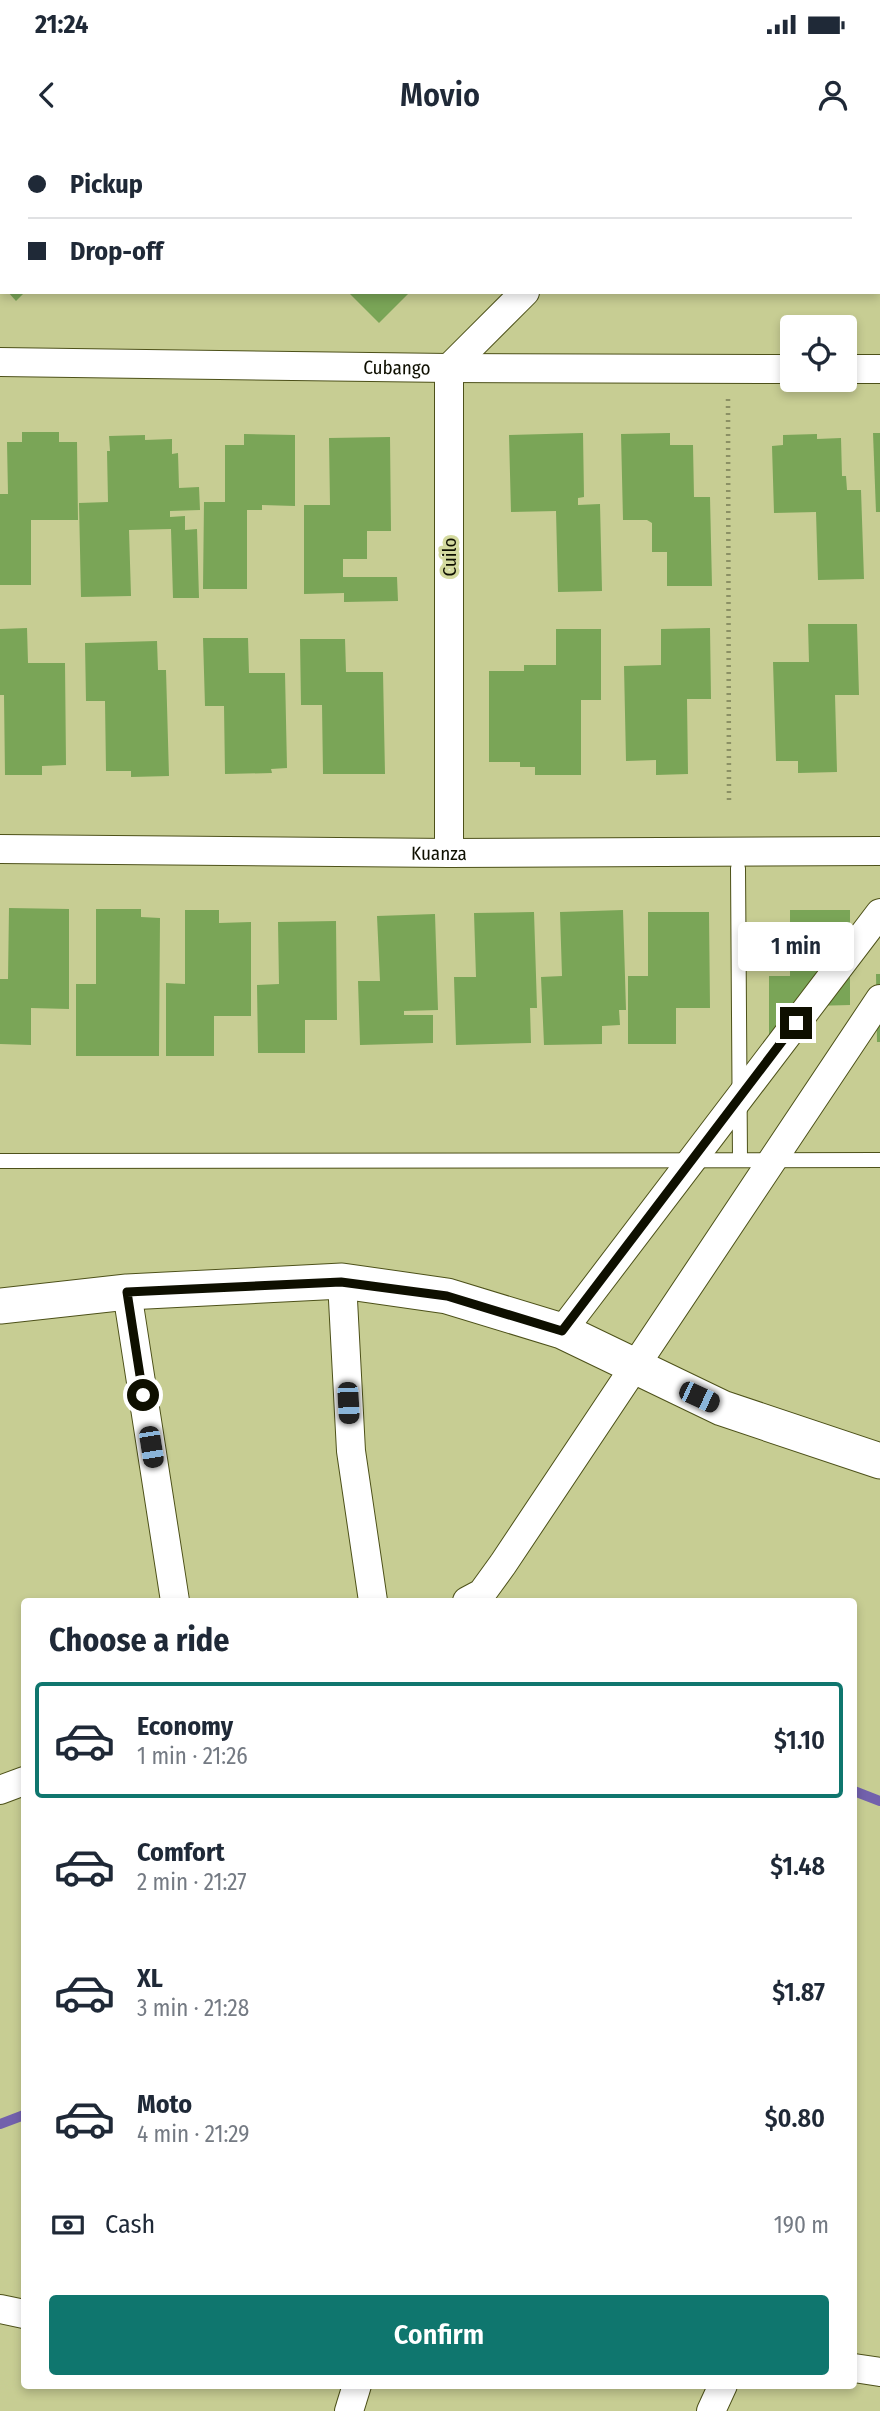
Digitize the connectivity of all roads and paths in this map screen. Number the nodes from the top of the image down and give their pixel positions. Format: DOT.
graph roads {
  1 [pos="522,294"];
  2 [pos="0,362"];
  3 [pos="449,368"];
  4 [pos="780,369"];
  5 [pos="857,369"];
  6 [pos="880,369"];
  7 [pos="728,398"];
  8 [pos="729,802"];
  9 [pos="0,849"];
  10 [pos="880,851"];
  11 [pos="449,853"];
  12 [pos="738,867"];
  13 [pos="880,913"];
  14 [pos="880,999"];
  15 [pos="740,1160"];
  16 [pos="880,1160"];
  17 [pos="0,1161"];
  18 [pos="341,1282"];
  19 [pos="127,1292"];
  20 [pos="0,1306"];
  21 [pos="562,1331"];
  22 [pos="880,1461"];
  23 [pos="175,1598"];
  24 [pos="373,1598"];
  25 [pos="473,1598"];
  26 [pos="21,1782"];
  27 [pos="0,1790"];
  28 [pos="0,2309"];
  29 [pos="21,2313"];
  30 [pos="857,2368"];
  31 [pos="880,2372"];
  32 [pos="356,2389"];
  33 [pos="721,2389"];
  34 [pos="349,2411"];
  35 [pos="711,2411"];
  1 -- 3 [label="street"];
  2 -- 3 [label="street, Cubango"];
  3 -- 4 [label="street, Cubango"];
  3 -- 11 [label="street, Cuilo"];
  5 -- 6 [label="street"];
  7 -- 8 [label="path"];
  9 -- 11 [label="street, Kuanza"];
  10 -- 11 [label="street, Kuanza"];
  12 -- 15 [label="lane"];
  13 -- 21 [label="street"];
  14 -- 25 [label="street"];
  15 -- 16 [label="lane"];
  15 -- 17 [label="lane"];
  18 -- 19 [label="street"];
  18 -- 21 [label="street"];
  18 -- 24 [label="street"];
  19 -- 20 [label="street"];
  19 -- 23 [label="street"];
  21 -- 22 [label="street"];
  26 -- 27 [label="street"];
  28 -- 29 [label="street"];
  30 -- 31 [label="street"];
  32 -- 34 [label="street"];
  33 -- 35 [label="street"];
}
